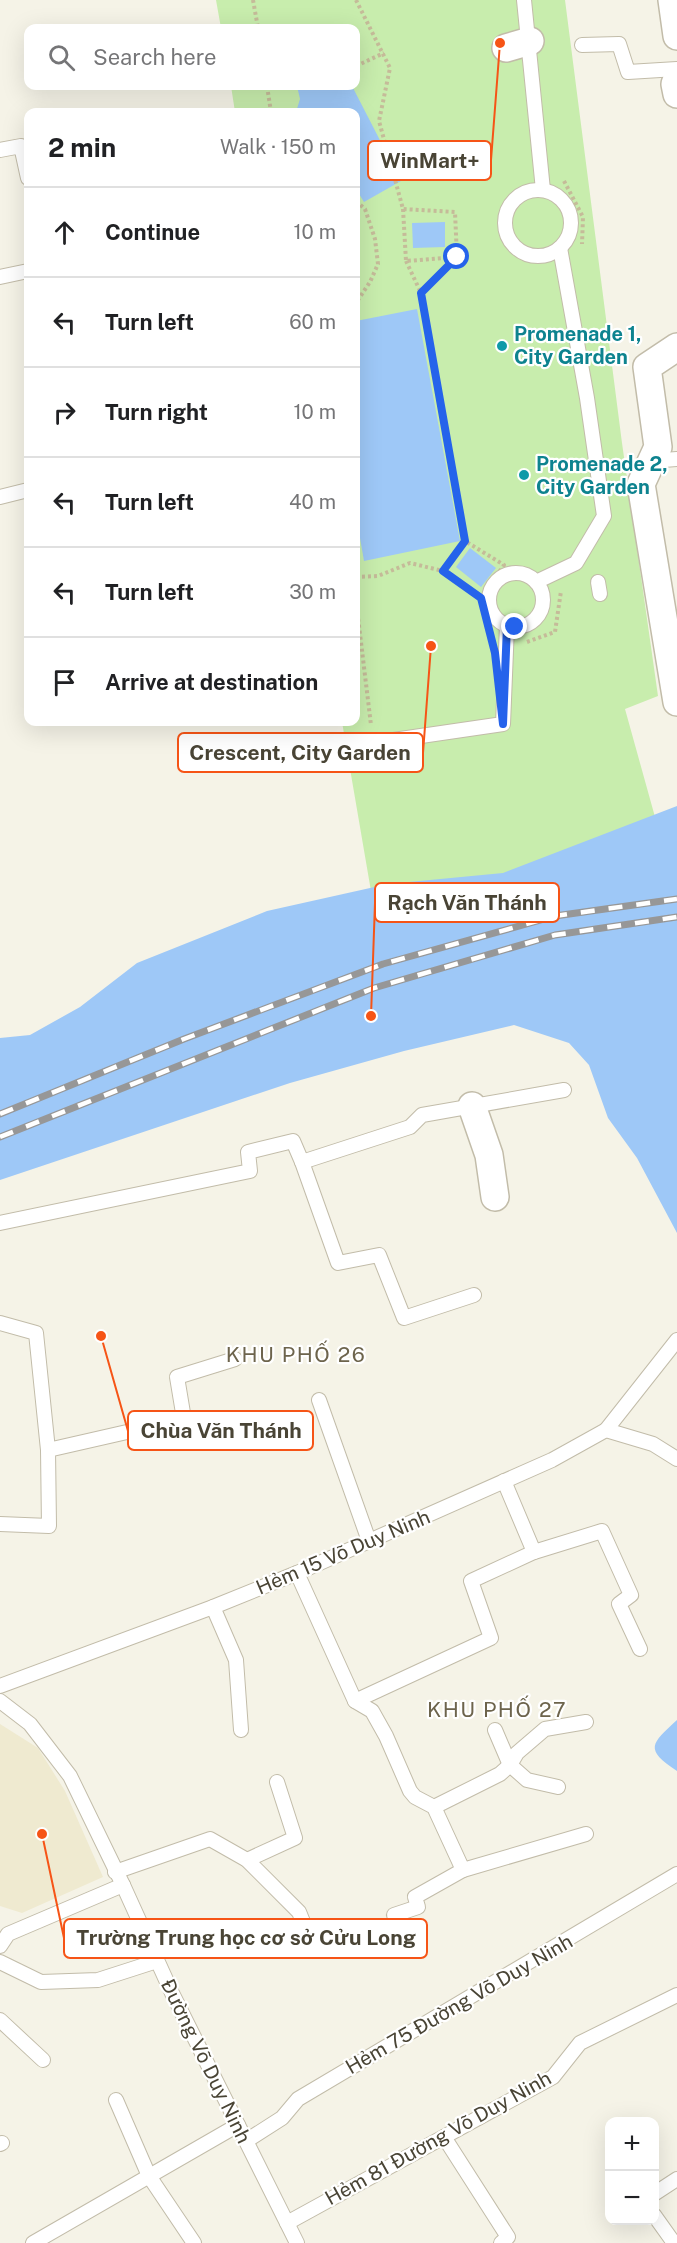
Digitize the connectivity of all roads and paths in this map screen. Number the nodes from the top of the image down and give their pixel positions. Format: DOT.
graph roads {
  1 [pos="253,0"];
  2 [pos="356,0"];
  3 [pos="524,0"];
  4 [pos="672,0"];
  5 [pos="257,24"];
  6 [pos="677,36"];
  7 [pos="582,45"];
  8 [pos="384,53"];
  9 [pos="360,64"];
  10 [pos="677,69"];
  11 [pos="677,79"];
  12 [pos="268,90"];
  13 [pos="677,94"];
  14 [pos="270,108"];
  15 [pos="0,150"];
  16 [pos="24,160"];
  17 [pos="543,190"];
  18 [pos="360,205"];
  19 [pos="403,209"];
  20 [pos="561,248"];
  21 [pos="457,257"];
  22 [pos="406,261"];
  23 [pos="24,273"];
  24 [pos="0,278"];
  25 [pos="421,293"];
  26 [pos="360,297"];
  27 [pos="677,347"];
  28 [pos="664,460"];
  29 [pos="24,491"];
  30 [pos="0,497"];
  31 [pos="465,541"];
  32 [pos="443,571"];
  33 [pos="360,577"];
  34 [pos="536,582"];
  35 [pos="481,598"];
  36 [pos="507,626"];
  37 [pos="489,628"];
  38 [pos="360,634"];
  39 [pos="676,702"];
  40 [pos="373,743"];
  41 [pos="564,1090"];
  42 [pos="472,1106"];
  43 [pos="302,1162"];
  44 [pos="495,1197"];
  45 [pos="0,1223"];
  46 [pos="474,1295"];
  47 [pos="0,1323"];
  48 [pos="675,1347"];
  49 [pos="235,1359"];
  50 [pos="319,1400"];
  51 [pos="184,1419"];
  52 [pos="226,1422"];
  53 [pos="606,1430"];
  54 [pos="48,1450"];
  55 [pos="677,1459"];
  56 [pos="504,1481"];
  57 [pos="0,1524"];
  58 [pos="369,1541"];
  59 [pos="534,1552"];
  60 [pos="297,1573"];
  61 [pos="213,1607"];
  62 [pos="640,1649"];
  63 [pos="0,1686"];
  64 [pos="0,1701"];
  65 [pos="355,1701"];
  66 [pos="586,1722"];
  67 [pos="241,1730"];
  68 [pos="495,1730"];
  69 [pos="510,1766"];
  70 [pos="277,1782"];
  71 [pos="558,1787"];
  72 [pos="434,1807"];
  73 [pos="586,1834"];
  74 [pos="247,1860"];
  75 [pos="463,1870"];
  76 [pos="115,1872"];
  77 [pos="677,1874"];
  78 [pos="123,1885"];
  79 [pos="394,1915"];
  80 [pos="4,1935"];
  81 [pos="0,1946"];
  82 [pos="314,1949"];
  83 [pos="157,1961"];
  84 [pos="0,1962"];
  85 [pos="677,1995"];
  86 [pos="0,2020"];
  87 [pos="43,2060"];
  88 [pos="116,2100"];
  89 [pos="238,2125"];
  90 [pos="444,2137"];
  91 [pos="246,2141"];
  92 [pos="149,2176"];
  93 [pos="677,2180"];
  94 [pos="659,2191"];
  95 [pos="659,2222"];
  96 [pos="287,2223"];
  97 [pos="33,2243"];
  98 [pos="194,2243"];
  99 [pos="297,2243"];
  100 [pos="501,2243"];
  101 [pos="674,2243"];
  1 -- 5 [label="path"];
  2 -- 8 [label="path"];
  3 -- 17 [label="lane"];
  4 -- 6 [label="street"];
  7 -- 10 [label="lane"];
  8 -- 9 [label="path"];
  8 -- 19 [label="path"];
  11 -- 13 [label="street"];
  12 -- 14 [label="path"];
  15 -- 16 [label="lane"];
  17 -- 20 [label="lane"];
  17 -- 20 [label="lane"];
  18 -- 26 [label="path"];
  19 -- 21 [label="path"];
  19 -- 22 [label="path"];
  20 -- 34 [label="lane"];
  21 -- 22 [label="path"];
  21 -- 25 [label="path"];
  22 -- 25 [label="path"];
  23 -- 24 [label="lane"];
  25 -- 31 [label="path"];
  27 -- 28 [label="street"];
  28 -- 39 [label="street"];
  29 -- 30 [label="lane"];
  31 -- 32 [label="path"];
  31 -- 35 [label="path"];
  32 -- 33 [label="path"];
  32 -- 35 [label="path"];
  34 -- 36 [label="lane"];
  34 -- 36 [label="lane"];
  35 -- 37 [label="path"];
  36 -- 40 [label="lane"];
  38 -- 40 [label="path"];
  41 -- 42 [label="lane"];
  42 -- 43 [label="lane"];
  42 -- 44 [label="street"];
  43 -- 45 [label="lane"];
  43 -- 46 [label="lane"];
  47 -- 54 [label="lane"];
  48 -- 53 [label="lane"];
  49 -- 51 [label="lane"];
  50 -- 58 [label="lane"];
  51 -- 52 [label="lane"];
  51 -- 54 [label="lane"];
  53 -- 55 [label="lane"];
  53 -- 56 [label="lane, Hẻm 15 Võ Duy Ninh"];
  54 -- 57 [label="lane"];
  56 -- 58 [label="lane, Hẻm 15 Võ Duy Ninh"];
  56 -- 59 [label="lane"];
  58 -- 60 [label="lane, Hẻm 15 Võ Duy Ninh"];
  59 -- 62 [label="lane"];
  59 -- 65 [label="lane"];
  60 -- 61 [label="lane, Hẻm 15 Võ Duy Ninh"];
  60 -- 65 [label="lane"];
  61 -- 63 [label="lane, Hẻm 15 Võ Duy Ninh"];
  61 -- 67 [label="lane"];
  64 -- 76 [label="lane, Đường Võ Duy Ninh"];
  65 -- 72 [label="lane"];
  66 -- 69 [label="lane"];
  68 -- 69 [label="lane"];
  69 -- 71 [label="lane"];
  69 -- 72 [label="lane"];
  70 -- 74 [label="lane"];
  72 -- 75 [label="lane"];
  73 -- 75 [label="lane"];
  74 -- 76 [label="lane"];
  74 -- 82 [label="lane"];
  75 -- 79 [label="lane"];
  76 -- 78 [label="lane, Đường Võ Duy Ninh"];
  77 -- 91 [label="lane, Hẻm 75 Đường Võ Duy Ninh"];
  78 -- 80 [label="lane"];
  78 -- 83 [label="lane, Đường Võ Duy Ninh"];
  80 -- 81 [label="lane"];
  83 -- 84 [label="lane"];
  83 -- 89 [label="lane, Đường Võ Duy Ninh"];
  85 -- 90 [label="lane, Hẻm 81 Đường Võ Duy Ninh"];
  86 -- 87 [label="lane"];
  88 -- 92 [label="lane"];
  89 -- 91 [label="lane, Đường Võ Duy Ninh"];
  89 -- 92 [label="lane"];
  90 -- 96 [label="lane, Hẻm 81 Đường Võ Duy Ninh"];
  90 -- 100 [label="lane"];
  91 -- 96 [label="lane, Đường Võ Duy Ninh"];
  92 -- 97 [label="lane"];
  92 -- 98 [label="lane"];
  93 -- 94 [label="lane"];
  95 -- 101 [label="lane"];
  96 -- 99 [label="lane, Đường Võ Duy Ninh"];
}
